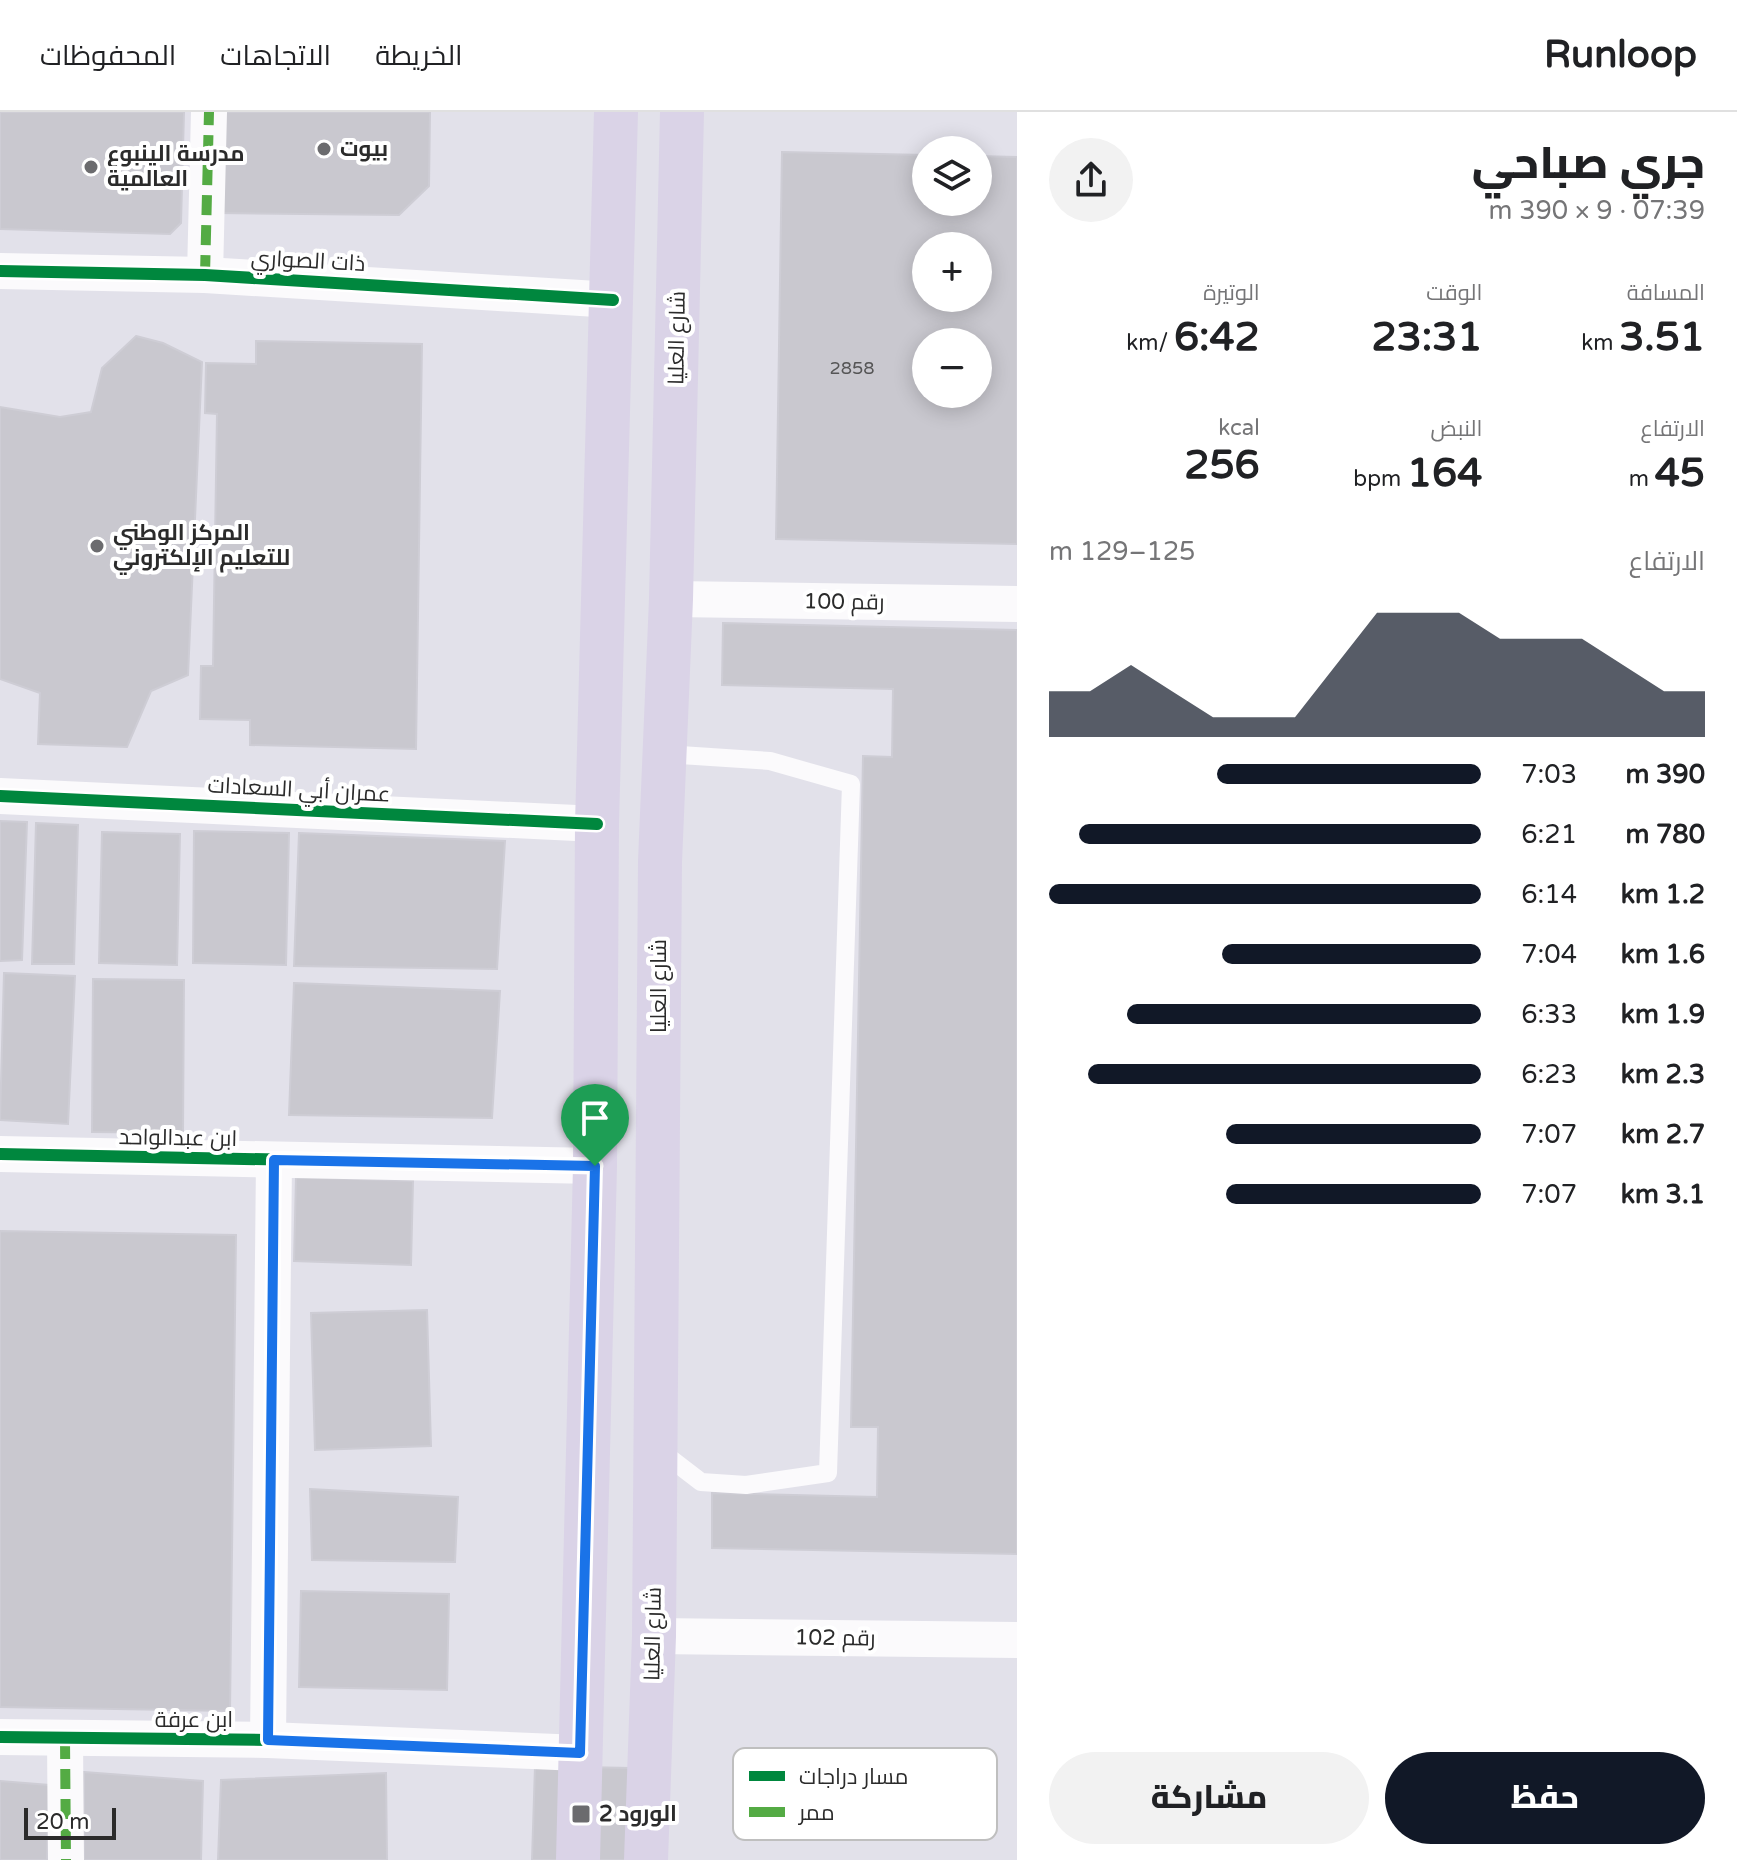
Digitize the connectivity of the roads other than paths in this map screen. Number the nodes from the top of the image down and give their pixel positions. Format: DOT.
graph roads {
  1 [pos="209,112"];
  2 [pos="616,112"];
  3 [pos="682,112"];
  4 [pos="0,271"];
  5 [pos="205,275"];
  6 [pos="613,300"];
  7 [pos="671,599"];
  8 [pos="1017,604"];
  9 [pos="665,754"];
  10 [pos="0,796"];
  11 [pos="597,824"];
  12 [pos="660,862"];
  13 [pos="597,888"];
  14 [pos="0,1154"];
  15 [pos="274,1160"];
  16 [pos="595,1166"];
  17 [pos="656,1448"];
  18 [pos="654,1636"];
  19 [pos="1017,1640"];
  20 [pos="0,1737"];
  21 [pos="65,1739"];
  22 [pos="268,1740"];
  23 [pos="580,1753"];
  24 [pos="66,1860"];
  25 [pos="578,1860"];
  26 [pos="646,1860"];
  1 -- 5 [label="street"];
  2 -- 6 [label="main road"];
  3 -- 7 [label="main road, شارع العليا"];
  4 -- 5 [label="street, ذات الصواري"];
  5 -- 6 [label="street, ذات الصواري"];
  6 -- 11 [label="main road"];
  7 -- 8 [label="street, رقم 100"];
  7 -- 9 [label="main road, شارع العليا"];
  9 -- 12 [label="main road, شارع العليا"];
  9 -- 17 [label="lane"];
  10 -- 11 [label="street, عمران أبي السعادات"];
  11 -- 13 [label="main road"];
  12 -- 13 [label="main road"];
  12 -- 17 [label="main road, شارع العليا"];
  13 -- 16 [label="main road"];
  14 -- 15 [label="street, ابن عبدالواحد"];
  15 -- 16 [label="street, ابن عبدالواحد"];
  15 -- 22 [label="street"];
  16 -- 23 [label="main road"];
  17 -- 18 [label="main road, شارع العليا"];
  18 -- 19 [label="street, رقم 102"];
  18 -- 26 [label="main road, شارع العليا"];
  20 -- 21 [label="street, ابن عرفة"];
  21 -- 22 [label="street, ابن عرفة"];
  21 -- 24 [label="street"];
  22 -- 23 [label="street, ابن عرفة"];
  23 -- 25 [label="main road"];
}
